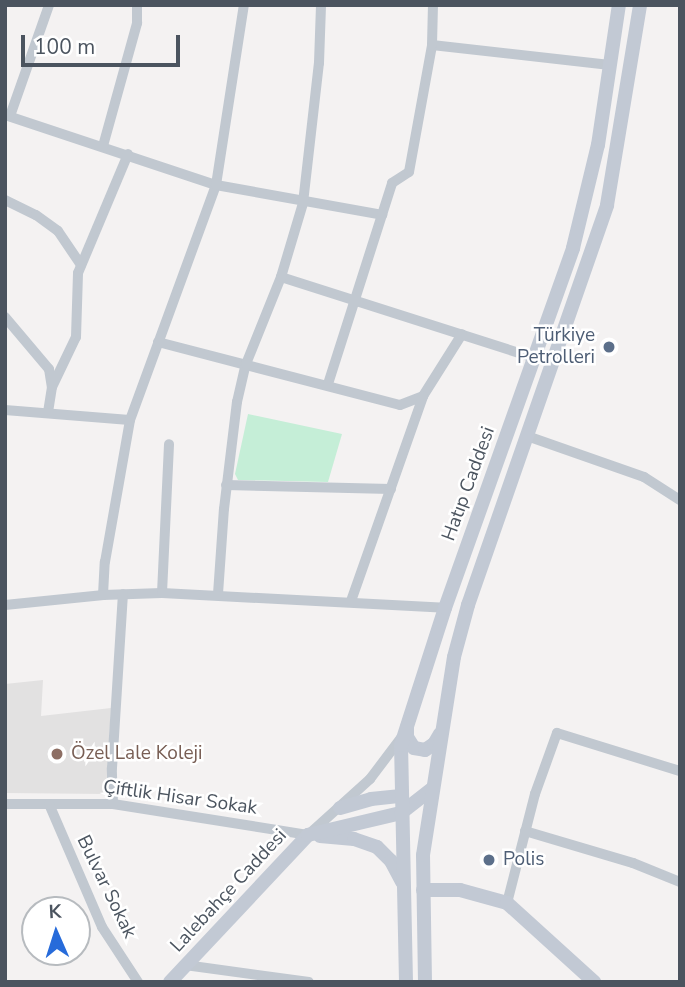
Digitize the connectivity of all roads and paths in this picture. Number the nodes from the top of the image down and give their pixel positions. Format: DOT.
graph roads {
  1 [pos="50,5"];
  2 [pos="137,5"];
  3 [pos="321,5"];
  4 [pos="433,5"];
  5 [pos="619,5"];
  6 [pos="640,5"];
  7 [pos="242,6"];
  8 [pos="432,46"];
  9 [pos="610,65"];
  10 [pos="8,116"];
  11 [pos="103,146"];
  12 [pos="128,154"];
  13 [pos="216,185"];
  14 [pos="5,201"];
  15 [pos="303,203"];
  16 [pos="382,215"];
  17 [pos="81,265"];
  18 [pos="281,277"];
  19 [pos="355,298"];
  20 [pos="7,324"];
  21 [pos="462,334"];
  22 [pos="158,342"];
  23 [pos="534,358"];
  24 [pos="246,364"];
  25 [pos="328,384"];
  26 [pos="52,387"];
  27 [pos="423,396"];
  28 [pos="5,410"];
  29 [pos="48,412"];
  30 [pos="130,420"];
  31 [pos="527,436"];
  32 [pos="169,444"];
  33 [pos="226,485"];
  34 [pos="391,489"];
  35 [pos="680,500"];
  36 [pos="162,593"];
  37 [pos="123,594"];
  38 [pos="218,594"];
  39 [pos="103,595"];
  40 [pos="351,601"];
  41 [pos="5,605"];
  42 [pos="445,608"];
  43 [pos="406,728"];
  44 [pos="441,732"];
  45 [pos="680,771"];
  46 [pos="432,789"];
  47 [pos="401,796"];
  48 [pos="5,804"];
  49 [pos="49,804"];
  50 [pos="113,804"];
  51 [pos="340,808"];
  52 [pos="401,813"];
  53 [pos="525,831"];
  54 [pos="308,835"];
  55 [pos="680,882"];
  56 [pos="403,885"];
  57 [pos="423,890"];
  58 [pos="507,903"];
  59 [pos="185,965"];
  60 [pos="590,980"];
  61 [pos="138,982"];
  62 [pos="170,982"];
  63 [pos="309,982"];
  64 [pos="406,982"];
  65 [pos="425,982"];
  1 -- 10 [label="street"];
  2 -- 11 [label="street"];
  3 -- 15 [label="street"];
  4 -- 8 [label="street"];
  5 -- 9 [label="main road, Hatıp Caddesi"];
  6 -- 31 [label="main road, Hatıp Caddesi"];
  7 -- 13 [label="street"];
  8 -- 9 [label="street"];
  8 -- 16 [label="street"];
  9 -- 23 [label="main road, Hatıp Caddesi"];
  10 -- 11 [label="street"];
  11 -- 12 [label="street"];
  12 -- 13 [label="street"];
  12 -- 17 [label="street"];
  13 -- 15 [label="street"];
  13 -- 22 [label="street"];
  14 -- 17 [label="street"];
  15 -- 16 [label="street"];
  15 -- 18 [label="street"];
  16 -- 19 [label="street"];
  17 -- 26 [label="street"];
  18 -- 19 [label="street"];
  18 -- 24 [label="street"];
  19 -- 21 [label="street"];
  19 -- 25 [label="street"];
  20 -- 26 [label="street"];
  21 -- 23 [label="street"];
  21 -- 27 [label="street"];
  22 -- 24 [label="street"];
  22 -- 30 [label="street"];
  23 -- 42 [label="main road, Hatıp Caddesi"];
  24 -- 25 [label="street"];
  24 -- 33 [label="street"];
  25 -- 27 [label="street"];
  26 -- 29 [label="street"];
  27 -- 34 [label="street"];
  28 -- 29 [label="street"];
  29 -- 30 [label="street"];
  30 -- 39 [label="street"];
  31 -- 35 [label="street"];
  31 -- 44 [label="main road, Hatıp Caddesi"];
  32 -- 36 [label="street"];
  33 -- 34 [label="street"];
  33 -- 38 [label="street"];
  34 -- 40 [label="street"];
  36 -- 37 [label="street"];
  36 -- 38 [label="street"];
  37 -- 39 [label="street"];
  37 -- 50 [label="street"];
  38 -- 40 [label="street"];
  39 -- 41 [label="street"];
  40 -- 42 [label="street"];
  42 -- 43 [label="main road, Hatıp Caddesi"];
  43 -- 44 [label="main road"];
  43 -- 47 [label="main road, Hatıp Caddesi"];
  43 -- 51 [label="street"];
  44 -- 46 [label="main road, Hatıp Caddesi"];
  45 -- 53 [label="street"];
  46 -- 52 [label="main road"];
  46 -- 57 [label="main road, Hatıp Caddesi"];
  47 -- 51 [label="main road"];
  47 -- 52 [label="main road, Hatıp Caddesi"];
  48 -- 49 [label="street, Çiftlik Hisar Sokak"];
  49 -- 50 [label="street, Çiftlik Hisar Sokak"];
  49 -- 61 [label="street, Bulvar Sokak"];
  50 -- 54 [label="street, Çiftlik Hisar Sokak"];
  51 -- 54 [label="street"];
  52 -- 54 [label="main road, Lalebahçe Caddesi"];
  52 -- 56 [label="main road, Hatıp Caddesi"];
  53 -- 55 [label="street"];
  53 -- 58 [label="street"];
  54 -- 56 [label="main road"];
  54 -- 59 [label="main road, Lalebahçe Caddesi"];
  56 -- 64 [label="main road, Hatıp Caddesi"];
  57 -- 58 [label="main road"];
  57 -- 65 [label="main road, Hatıp Caddesi"];
  58 -- 60 [label="main road"];
  59 -- 62 [label="main road, Lalebahçe Caddesi"];
  59 -- 63 [label="street"];
}
